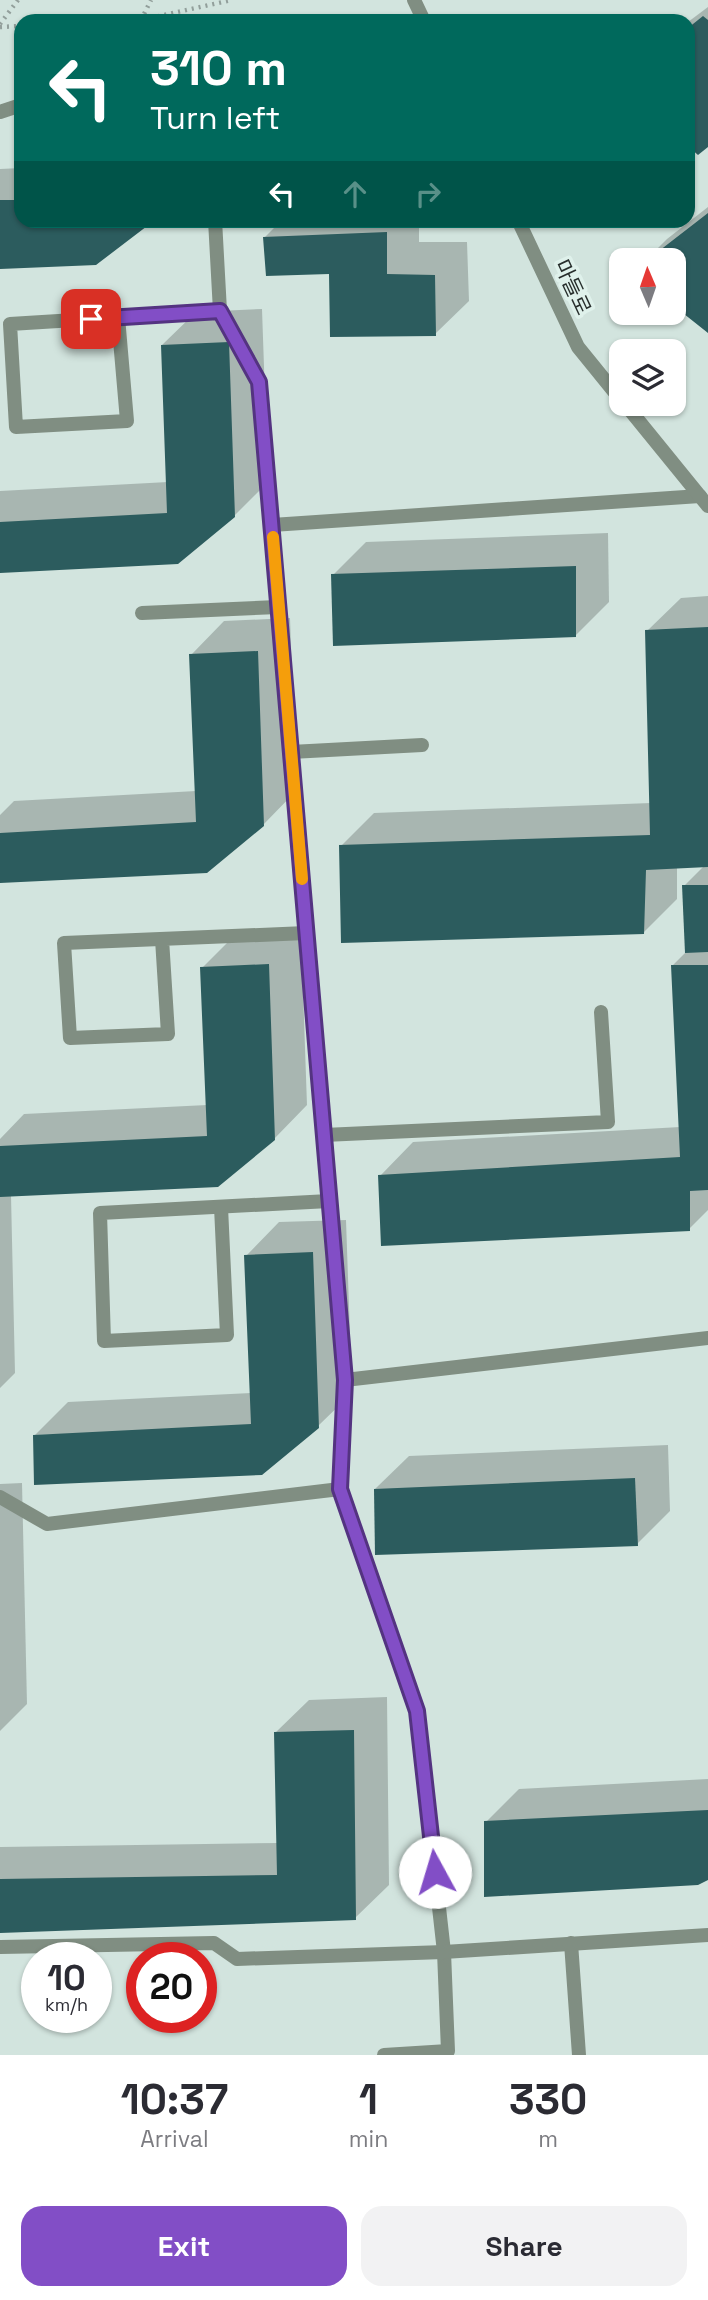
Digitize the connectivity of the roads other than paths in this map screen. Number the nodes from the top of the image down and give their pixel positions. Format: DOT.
graph roads {
  1 [pos="215,228"];
  2 [pos="522,228"];
  3 [pos="220,311"];
  4 [pos="118,317"];
  5 [pos="609,385"];
  6 [pos="635,416"];
  7 [pos="704,501"];
  8 [pos="272,525"];
  9 [pos="278,607"];
  10 [pos="142,613"];
  11 [pos="422,745"];
  12 [pos="291,752"];
  13 [pos="306,933"];
  14 [pos="162,939"];
  15 [pos="601,1012"];
  16 [pos="324,1135"];
  17 [pos="329,1201"];
  18 [pos="221,1207"];
  19 [pos="708,1338"];
  20 [pos="345,1380"];
  21 [pos="340,1489"];
  22 [pos="0,1497"];
  23 [pos="708,1935"];
  24 [pos="571,1943"];
  25 [pos="0,1947"];
  26 [pos="444,1952"];
  27 [pos="384,2055"];
  28 [pos="579,2055"];
  1 -- 3 [label="street"];
  2 -- 5 [label="street, 마들로"];
  3 -- 4 [label="street"];
  3 -- 8 [label="street"];
  4 -- 4 [label="street"];
  6 -- 7 [label="street"];
  7 -- 8 [label="street"];
  8 -- 9 [label="street"];
  9 -- 10 [label="street"];
  9 -- 12 [label="street"];
  11 -- 12 [label="street"];
  12 -- 13 [label="street"];
  13 -- 14 [label="street"];
  13 -- 16 [label="street"];
  14 -- 14 [label="street"];
  15 -- 16 [label="street"];
  16 -- 17 [label="street"];
  17 -- 18 [label="street"];
  17 -- 20 [label="street"];
  18 -- 18 [label="street"];
  19 -- 20 [label="street"];
  20 -- 21 [label="street"];
  21 -- 22 [label="street"];
  21 -- 26 [label="street"];
  23 -- 24 [label="street"];
  24 -- 26 [label="street"];
  24 -- 28 [label="street"];
  25 -- 26 [label="street"];
  26 -- 27 [label="street"];
}
